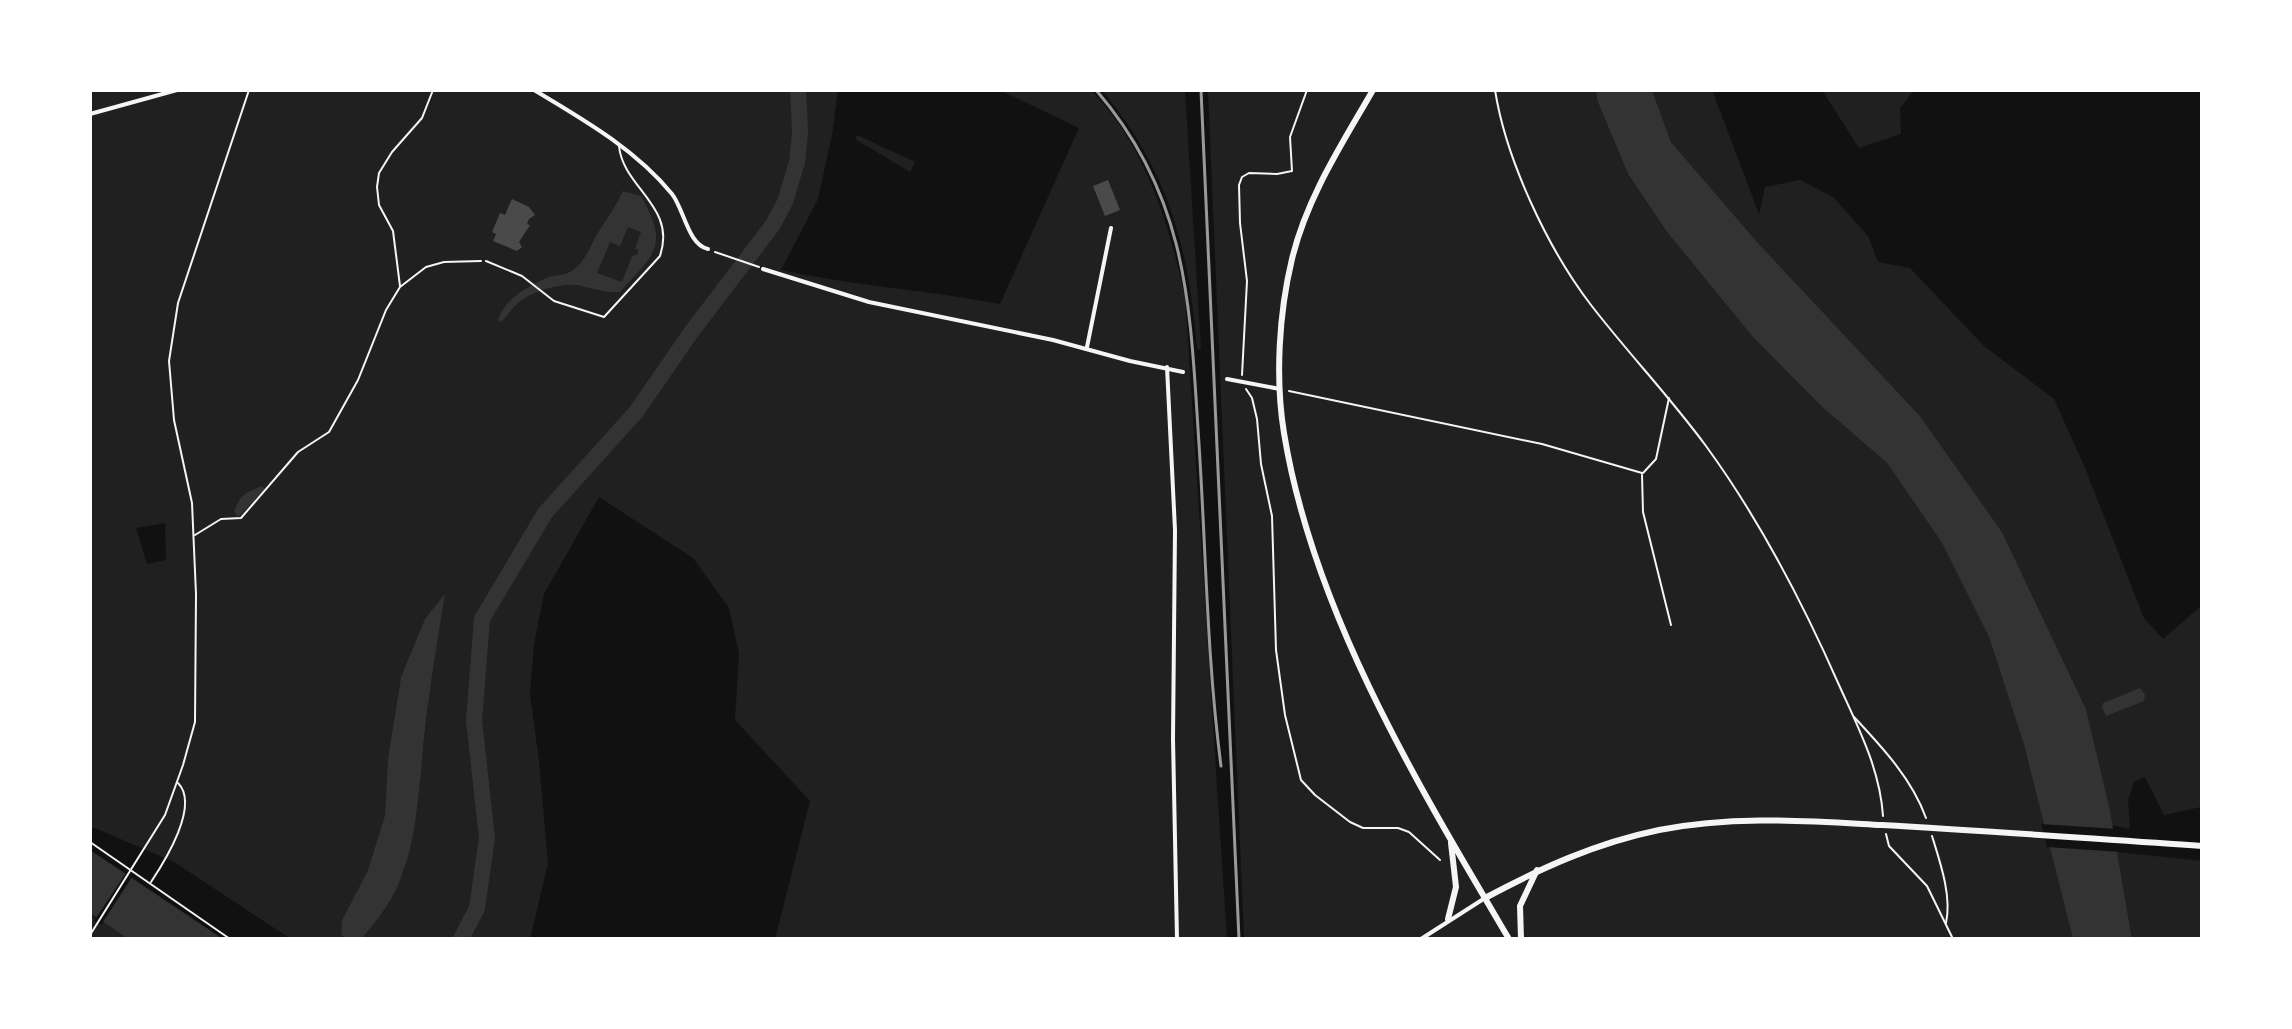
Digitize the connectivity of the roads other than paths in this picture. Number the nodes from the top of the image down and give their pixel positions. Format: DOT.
graph roads {
  1 [pos="177,90"];
  2 [pos="534,90"];
  3 [pos="1373,90"];
  4 [pos="90,114"];
  5 [pos="619,144"];
  6 [pos="1111,228"];
  7 [pos="708,249"];
  8 [pos="486,261"];
  9 [pos="763,269"];
  10 [pos="1087,348"];
  11 [pos="1167,367"];
  12 [pos="1183,372"];
  13 [pos="1227,379"];
  14 [pos="1280,389"];
  15 [pos="1450,836"];
  16 [pos="2202,846"];
  17 [pos="1537,870"];
  18 [pos="1485,898"];
  19 [pos="1448,919"];
  20 [pos="1177,939"];
  21 [pos="1421,939"];
  22 [pos="1509,939"];
  23 [pos="1521,939"];
  1 -- 4 [label="street"];
  2 -- 5 [label="street"];
  3 -- 14 [label="main road"];
  5 -- 7 [label="street"];
  5 -- 8 [label="lane"];
  6 -- 10 [label="street"];
  9 -- 10 [label="street"];
  10 -- 11 [label="street"];
  11 -- 12 [label="street"];
  11 -- 20 [label="street"];
  13 -- 14 [label="street"];
  14 -- 15 [label="main road"];
  15 -- 18 [label="main road"];
  15 -- 19 [label="main road"];
  16 -- 17 [label="main road"];
  17 -- 18 [label="main road"];
  17 -- 23 [label="main road"];
  18 -- 19 [label="street"];
  18 -- 22 [label="main road"];
  19 -- 21 [label="street"];
}
